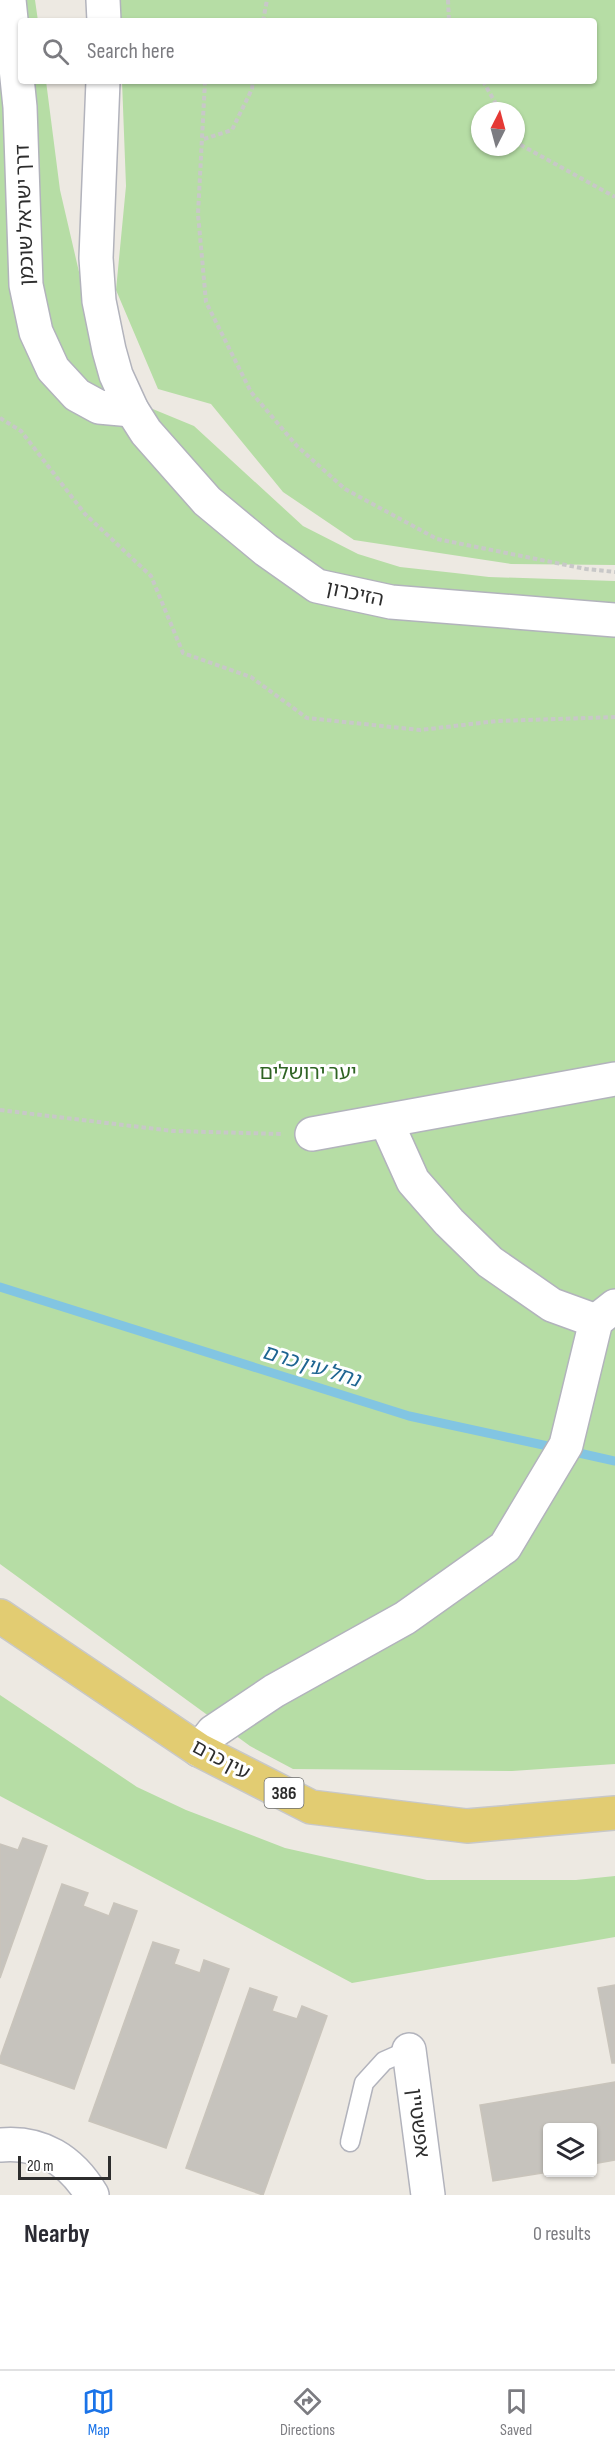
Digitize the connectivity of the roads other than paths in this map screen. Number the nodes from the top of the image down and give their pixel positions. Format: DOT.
graph roads {
  1 [pos="9,0"];
  2 [pos="103,0"];
  3 [pos="104,18"];
  4 [pos="103,84"];
  5 [pos="132,410"];
  6 [pos="615,620"];
  7 [pos="615,1079"];
  8 [pos="386,1120"];
  9 [pos="312,1134"];
  10 [pos="606,1313"];
  11 [pos="0,1616"];
  12 [pos="199,1750"];
  13 [pos="615,1813"];
  14 [pos="409,2050"];
  15 [pos="350,2142"];
  16 [pos="0,2145"];
  17 [pos="92,2195"];
  18 [pos="428,2195"];
  1 -- 5 [label="street, דרך ישראל שוכמן"];
  2 -- 3 [label="street"];
  4 -- 5 [label="street, הזיכרון"];
  5 -- 6 [label="street, הזיכרון"];
  7 -- 8 [label="street"];
  8 -- 9 [label="street"];
  8 -- 10 [label="street"];
  10 -- 12 [label="street"];
  11 -- 12 [label="main road, עין כרם / 386"];
  12 -- 13 [label="main road, עין כרם / 386"];
  14 -- 15 [label="lane"];
  14 -- 18 [label="street, אפשטיין"];
  16 -- 17 [label="street"];
}
